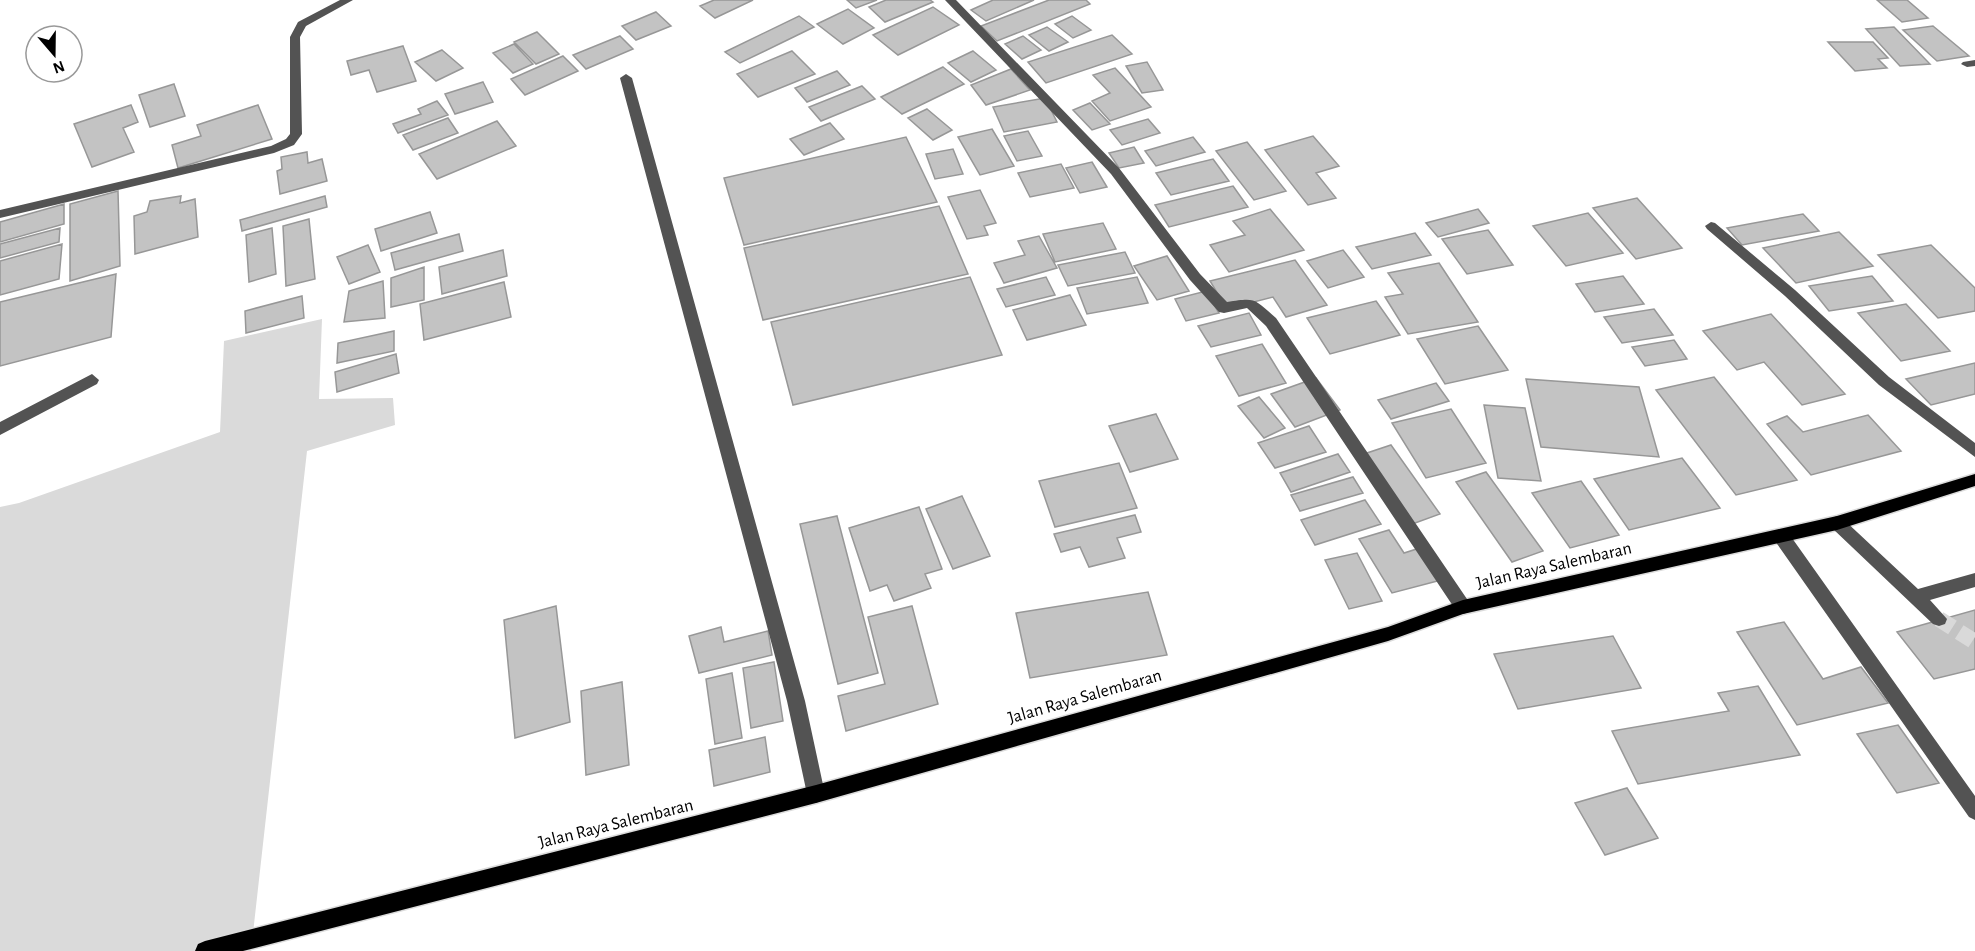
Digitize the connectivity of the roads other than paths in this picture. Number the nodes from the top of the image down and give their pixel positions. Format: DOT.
graph roads {
  1 [pos="348,0"];
  2 [pos="950,0"];
  3 [pos="626,78"];
  4 [pos="0,214"];
  5 [pos="1711,226"];
  6 [pos="92,380"];
  7 [pos="0,429"];
  8 [pos="1975,451"];
  9 [pos="1975,480"];
  10 [pos="1837,523"];
  11 [pos="1781,536"];
  12 [pos="1975,580"];
  13 [pos="1916,597"];
  14 [pos="1463,607"];
  15 [pos="1939,618"];
  16 [pos="816,794"];
  17 [pos="1975,811"];
  18 [pos="205,951"];
  1 -- 4 [label="street"];
  2 -- 14 [label="street"];
  3 -- 16 [label="street"];
  5 -- 8 [label="street"];
  6 -- 7 [label="street"];
  9 -- 10 [label="main road, Jalan Raya Salembaran"];
  10 -- 11 [label="main road, Jalan Raya Salembaran"];
  10 -- 13 [label="street"];
  11 -- 14 [label="main road, Jalan Raya Salembaran"];
  11 -- 17 [label="street"];
  12 -- 13 [label="street"];
  13 -- 15 [label="street"];
  14 -- 16 [label="main road, Jalan Raya Salembaran"];
  16 -- 18 [label="main road, Jalan Raya Salembaran"];
}
